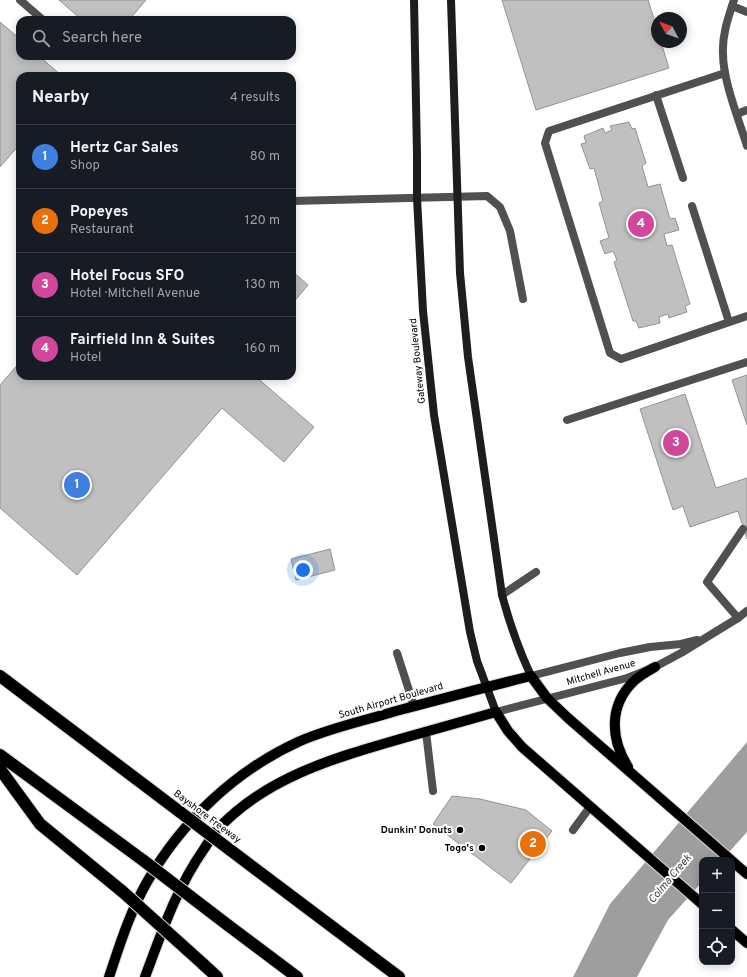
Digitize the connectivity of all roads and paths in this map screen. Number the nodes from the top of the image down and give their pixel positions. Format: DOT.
graph roads {
  1 [pos="20,0"];
  2 [pos="414,0"];
  3 [pos="451,0"];
  4 [pos="733,3"];
  5 [pos="747,12"];
  6 [pos="38,16"];
  7 [pos="726,73"];
  8 [pos="656,96"];
  9 [pos="747,110"];
  10 [pos="737,114"];
  11 [pos="747,146"];
  12 [pos="683,178"];
  13 [pos="458,197"];
  14 [pos="417,198"];
  15 [pos="296,201"];
  16 [pos="692,206"];
  17 [pos="523,299"];
  18 [pos="747,316"];
  19 [pos="729,322"];
  20 [pos="747,362"];
  21 [pos="567,420"];
  22 [pos="743,529"];
  23 [pos="536,572"];
  24 [pos="502,595"];
  25 [pos="747,611"];
  26 [pos="738,618"];
  27 [pos="706,637"];
  28 [pos="397,653"];
  29 [pos="655,667"];
  30 [pos="0,676"];
  31 [pos="531,676"];
  32 [pos="486,687"];
  33 [pos="547,698"];
  34 [pos="414,706"];
  35 [pos="496,712"];
  36 [pos="426,732"];
  37 [pos="0,754"];
  38 [pos="0,769"];
  39 [pos="633,775"];
  40 [pos="433,791"];
  41 [pos="590,807"];
  42 [pos="573,830"];
  43 [pos="726,857"];
  44 [pos="735,864"];
  45 [pos="747,874"];
  46 [pos="699,901"];
  47 [pos="735,933"];
  48 [pos="747,943"];
  49 [pos="156,949"];
  50 [pos="109,977"];
  51 [pos="145,977"];
  52 [pos="152,977"];
  53 [pos="217,977"];
  54 [pos="297,977"];
  55 [pos="399,977"];
  1 -- 6 [label="street"];
  2 -- 14 [label="main road, Gateway Boulevard"];
  3 -- 13 [label="main road"];
  4 -- 5 [label="street"];
  4 -- 7 [label="street"];
  7 -- 8 [label="street"];
  7 -- 10 [label="street"];
  8 -- 12 [label="street"];
  8 -- 19 [label="street"];
  9 -- 10 [label="street"];
  10 -- 11 [label="street"];
  13 -- 14 [label="street"];
  13 -- 17 [label="street"];
  13 -- 24 [label="main road"];
  14 -- 15 [label="street"];
  14 -- 32 [label="main road, Gateway Boulevard"];
  16 -- 19 [label="street"];
  18 -- 19 [label="street"];
  20 -- 21 [label="street"];
  22 -- 26 [label="street"];
  23 -- 24 [label="street"];
  24 -- 31 [label="main road"];
  25 -- 26 [label="street, Mitchell Avenue"];
  26 -- 27 [label="street, Mitchell Avenue"];
  27 -- 29 [label="street, Mitchell Avenue"];
  27 -- 31 [label="street, Mitchell Avenue"];
  28 -- 34 [label="street"];
  29 -- 33 [label="street, Mitchell Avenue"];
  29 -- 39 [label="main road"];
  30 -- 55 [label="highway, Bayshore Freeway, bridge"];
  31 -- 32 [label="main road, South Airport Boulevard"];
  31 -- 33 [label="main road"];
  32 -- 34 [label="main road, South Airport Boulevard"];
  32 -- 35 [label="main road, Gateway Boulevard"];
  33 -- 35 [label="street, Mitchell Avenue"];
  33 -- 39 [label="main road"];
  34 -- 50 [label="main road, South Airport Boulevard"];
  35 -- 36 [label="main road"];
  35 -- 41 [label="main road"];
  36 -- 40 [label="street"];
  36 -- 49 [label="main road"];
  37 -- 54 [label="highway, bridge"];
  38 -- 53 [label="highway, bridge"];
  39 -- 43 [label="main road"];
  41 -- 42 [label="street"];
  41 -- 46 [label="main road"];
  44 -- 45 [label="main road"];
  47 -- 48 [label="main road"];
  49 -- 51 [label="main road"];
  49 -- 52 [label="main road"];
}
